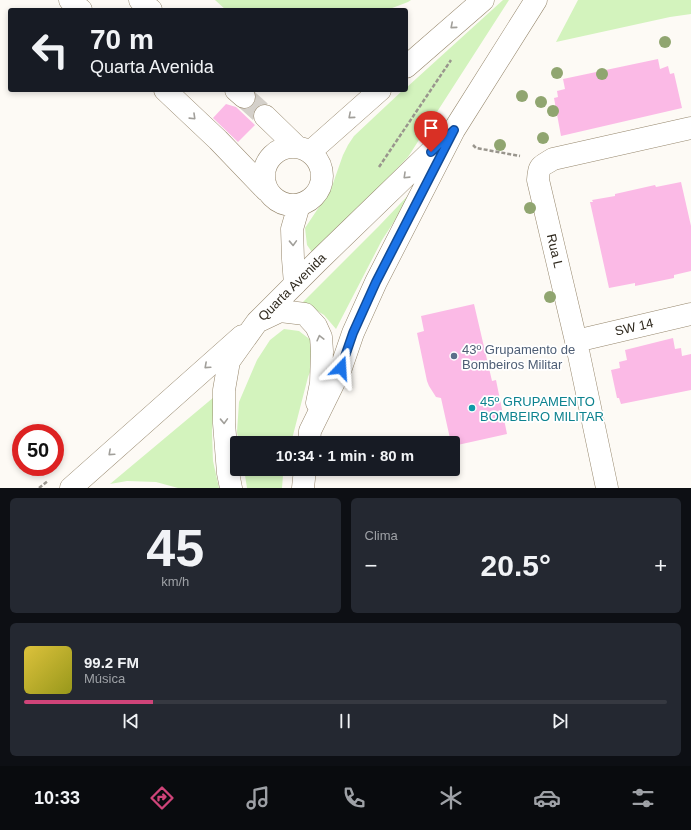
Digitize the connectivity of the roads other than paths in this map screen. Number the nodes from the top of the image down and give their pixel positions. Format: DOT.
graph roads {
  1 [pos="70,0"];
  2 [pos="140,0"];
  3 [pos="483,0"];
  4 [pos="536,0"];
  5 [pos="79,8"];
  6 [pos="149,8"];
  7 [pos="408,66"];
  8 [pos="170,92"];
  9 [pos="377,92"];
  10 [pos="265,116"];
  11 [pos="691,128"];
  12 [pos="454,130"];
  13 [pos="303,149"];
  14 [pos="266,190"];
  15 [pos="298,205"];
  16 [pos="295,284"];
  17 [pos="691,314"];
  18 [pos="258,322"];
  19 [pos="576,341"];
  20 [pos="310,436"];
  21 [pos="310,436"];
  22 [pos="304,476"];
  23 [pos="71,488"];
  24 [pos="232,488"];
  25 [pos="303,488"];
  26 [pos="607,488"];
  1 -- 5 [label="main road"];
  2 -- 6 [label="main road"];
  3 -- 7 [label="main road, one-way"];
  4 -- 12 [label="main road, Quarta Avenida"];
  8 -- 14 [label="main road, one-way"];
  9 -- 13 [label="main road, one-way"];
  10 -- 13 [label="main road"];
  11 -- 19 [label="main road, Rua L"];
  12 -- 16 [label="main road, Quarta Avenida, one-way"];
  12 -- 20 [label="main road, Quarta Avenida"];
  13 -- 14 [label="main road"];
  13 -- 15 [label="main road"];
  14 -- 15 [label="main road"];
  15 -- 16 [label="main road, one-way"];
  16 -- 18 [label="main road, Quarta Avenida"];
  17 -- 19 [label="main road, SW 14"];
  21 -- 18 [label="main road, one-way"];
  18 -- 23 [label="main road, one-way"];
  18 -- 24 [label="main road, Quarta Avenida, one-way"];
  19 -- 26 [label="main road, Rua L"];
  22 -- 25 [label="main road"];
}
